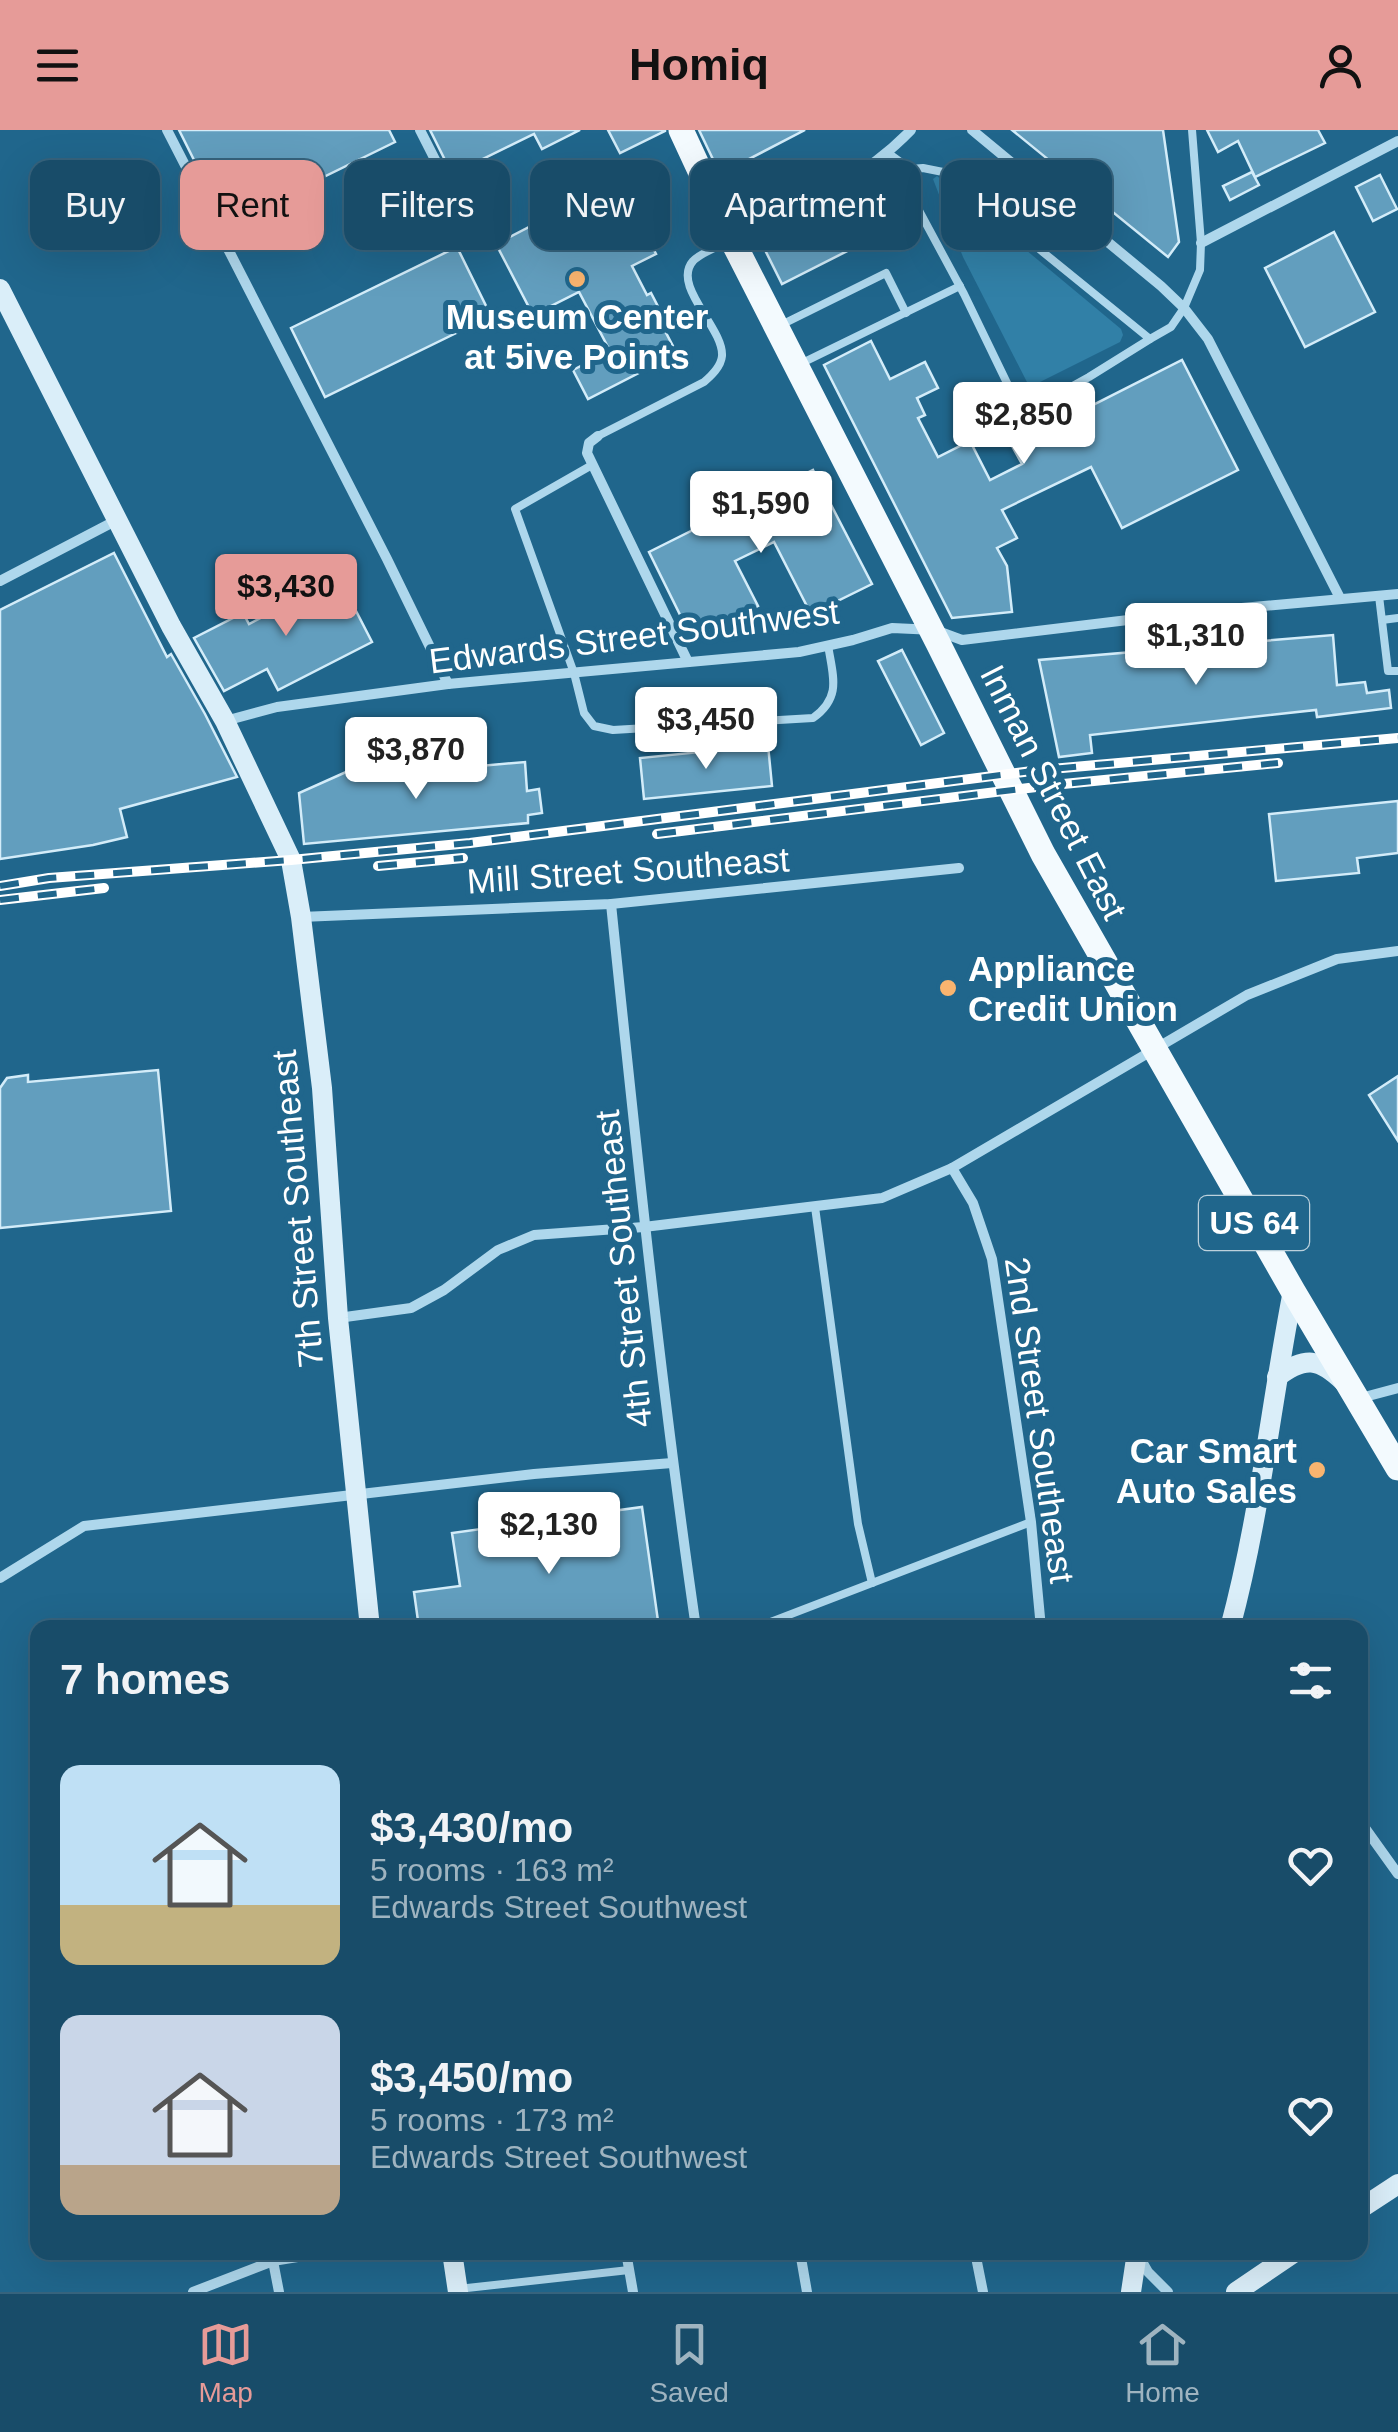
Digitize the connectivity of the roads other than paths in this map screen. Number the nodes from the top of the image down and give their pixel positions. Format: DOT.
graph roads {
  1 [pos="167,130"];
  2 [pos="420,130"];
  3 [pos="681,130"];
  4 [pos="911,130"];
  5 [pos="972,130"];
  6 [pos="1192,130"];
  7 [pos="1398,141"];
  8 [pos="888,154"];
  9 [pos="435,160"];
  10 [pos="695,160"];
  11 [pos="879,160"];
  12 [pos="1201,243"];
  13 [pos="713,250"];
  14 [pos="737,250"];
  15 [pos="960,286"];
  16 [pos="0,289"];
  17 [pos="1184,308"];
  18 [pos="906,313"];
  19 [pos="7,319"];
  20 [pos="777,326"];
  21 [pos="1150,339"];
  22 [pos="796,366"];
  23 [pos="598,436"];
  24 [pos="592,465"];
  25 [pos="117,520"];
  26 [pos="0,581"];
  27 [pos="1398,594"];
  28 [pos="1379,596"];
  29 [pos="1340,598"];
  30 [pos="1398,618"];
  31 [pos="1382,620"];
  32 [pos="930,630"];
  33 [pos="828,645"];
  34 [pos="688,662"];
  35 [pos="1398,671"];
  36 [pos="574,672"];
  37 [pos="448,684"];
  38 [pos="224,722"];
  39 [pos="959,868"];
  40 [pos="611,904"];
  41 [pos="301,916"];
  42 [pos="1398,952"];
  43 [pos="1154,1050"];
  44 [pos="952,1168"];
  45 [pos="815,1207"];
  46 [pos="644,1227"];
  47 [pos="1293,1291"];
  48 [pos="338,1318"];
  49 [pos="1276,1376"];
  50 [pos="1398,1388"];
  51 [pos="1353,1393"];
  52 [pos="672,1463"];
  53 [pos="1398,1468"];
  54 [pos="355,1496"];
  55 [pos="1030,1522"];
  56 [pos="0,1578"];
  57 [pos="872,1583"];
  58 [pos="369,1620"];
  59 [pos="695,1620"];
  60 [pos="776,1620"];
  61 [pos="1040,1620"];
  62 [pos="1232,1620"];
  63 [pos="1368,1832"];
  64 [pos="1398,1874"];
  65 [pos="1398,2184"];
  66 [pos="1368,2204"];
  67 [pos="279,2260"];
  68 [pos="453,2260"];
  69 [pos="627,2260"];
  70 [pos="801,2260"];
  71 [pos="977,2260"];
  72 [pos="1136,2260"];
  73 [pos="1141,2260"];
  74 [pos="1283,2260"];
  75 [pos="273,2261"];
  76 [pos="629,2270"];
  77 [pos="458,2290"];
  78 [pos="193,2292"];
  79 [pos="279,2292"];
  80 [pos="633,2292"];
  81 [pos="807,2292"];
  82 [pos="983,2292"];
  83 [pos="1131,2292"];
  84 [pos="1168,2292"];
  85 [pos="1236,2292"];
  1 -- 37 [label="street"];
  2 -- 9 [label="street"];
  3 -- 10 [label="main road, Inman Street East / US 64"];
  4 -- 8 [label="street"];
  5 -- 17 [label="street"];
  6 -- 12 [label="lane"];
  7 -- 12 [label="street"];
  8 -- 11 [label="street"];
  8 -- 15 [label="lane"];
  8 -- 21 [label="lane"];
  12 -- 17 [label="lane"];
  13 -- 23 [label="lane"];
  14 -- 20 [label="main road, Inman Street East / US 64"];
  15 -- 18 [label="lane"];
  15 -- 21 [label="lane"];
  16 -- 19 [label="street, 7th Street Southeast"];
  17 -- 21 [label="lane"];
  17 -- 29 [label="street"];
  18 -- 20 [label="lane"];
  18 -- 22 [label="lane"];
  19 -- 25 [label="street, 7th Street Southeast"];
  20 -- 22 [label="main road, Inman Street East / US 64"];
  22 -- 32 [label="main road, Inman Street East / US 64"];
  23 -- 24 [label="street"];
  24 -- 34 [label="street"];
  24 -- 36 [label="lane"];
  25 -- 26 [label="street"];
  25 -- 38 [label="street, 7th Street Southeast"];
  27 -- 28 [label="street, Edwards Street Southwest"];
  28 -- 29 [label="street, Edwards Street Southwest"];
  28 -- 31 [label="lane"];
  29 -- 32 [label="street, Edwards Street Southwest"];
  30 -- 31 [label="lane"];
  31 -- 35 [label="lane"];
  32 -- 33 [label="street, Edwards Street Southwest"];
  32 -- 43 [label="main road, Inman Street East / US 64"];
  33 -- 34 [label="street, Edwards Street Southwest"];
  33 -- 36 [label="lane"];
  34 -- 36 [label="street, Edwards Street Southwest"];
  36 -- 37 [label="street, Edwards Street Southwest"];
  37 -- 38 [label="street, Edwards Street Southwest"];
  38 -- 41 [label="street, 7th Street Southeast"];
  39 -- 40 [label="street, Mill Street Southeast"];
  40 -- 41 [label="street, Mill Street Southeast"];
  40 -- 46 [label="street, 4th Street Southeast"];
  41 -- 48 [label="street, 7th Street Southeast"];
  42 -- 43 [label="street"];
  43 -- 44 [label="street"];
  43 -- 47 [label="main road, Inman Street East / US 64"];
  44 -- 45 [label="street"];
  44 -- 55 [label="street, 2nd Street Southeast"];
  45 -- 46 [label="street"];
  45 -- 57 [label="lane"];
  46 -- 48 [label="street"];
  46 -- 52 [label="street, 4th Street Southeast"];
  47 -- 49 [label="street"];
  47 -- 51 [label="main road, Inman Street East / US 64"];
  48 -- 54 [label="street, 7th Street Southeast"];
  49 -- 51 [label="street"];
  49 -- 62 [label="street"];
  50 -- 51 [label="street"];
  51 -- 53 [label="main road, Inman Street East / US 64"];
  52 -- 54 [label="street"];
  52 -- 59 [label="street, 4th Street Southeast"];
  54 -- 56 [label="street"];
  54 -- 58 [label="street, 7th Street Southeast"];
  55 -- 57 [label="lane"];
  55 -- 61 [label="street, 2nd Street Southeast"];
  57 -- 60 [label="lane"];
  63 -- 64 [label="street"];
  65 -- 66 [label="street"];
  67 -- 75 [label="street"];
  68 -- 77 [label="street"];
  69 -- 76 [label="street"];
  70 -- 81 [label="street"];
  71 -- 82 [label="street"];
  72 -- 83 [label="street"];
  73 -- 84 [label="street"];
  74 -- 85 [label="street"];
  75 -- 78 [label="street"];
  75 -- 79 [label="street"];
  76 -- 77 [label="lane"];
  76 -- 80 [label="street"];
}
